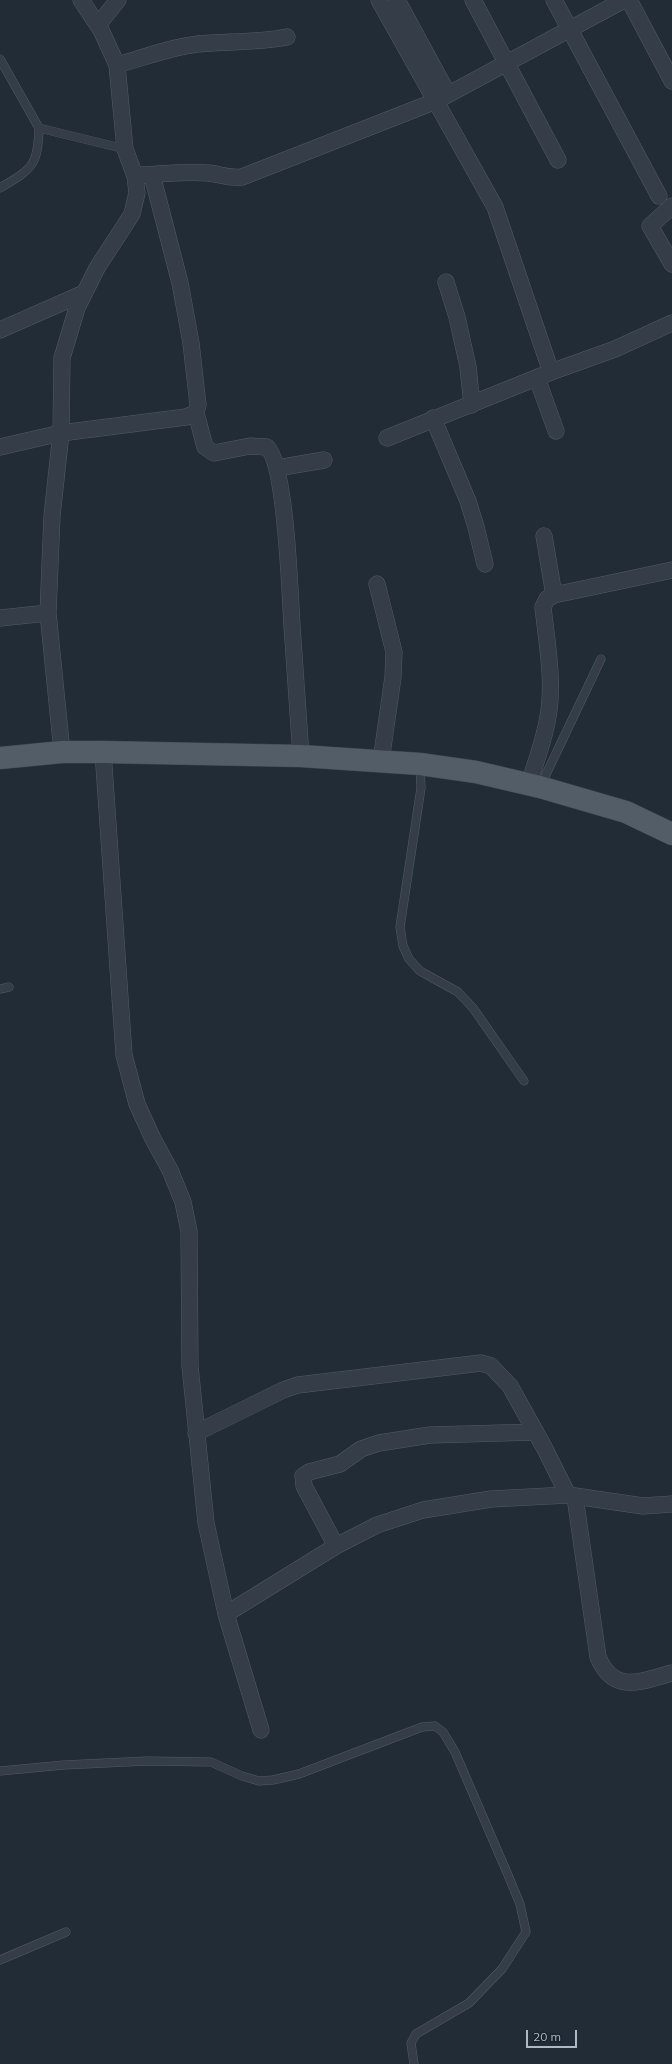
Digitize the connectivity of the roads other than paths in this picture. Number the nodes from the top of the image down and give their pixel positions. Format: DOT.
graph roads {
  1 [pos="81,0"];
  2 [pos="118,0"];
  3 [pos="379,0"];
  4 [pos="397,0"];
  5 [pos="473,0"];
  6 [pos="554,0"];
  7 [pos="624,0"];
  8 [pos="629,0"];
  9 [pos="98,25"];
  10 [pos="569,29"];
  11 [pos="287,37"];
  12 [pos="0,59"];
  13 [pos="506,63"];
  14 [pos="117,65"];
  15 [pos="672,81"];
  16 [pos="442,98"];
  17 [pos="39,128"];
  18 [pos="125,149"];
  19 [pos="558,160"];
  20 [pos="152,174"];
  21 [pos="135,176"];
  22 [pos="0,188"];
  23 [pos="659,196"];
  24 [pos="672,206"];
  25 [pos="672,264"];
  26 [pos="446,282"];
  27 [pos="84,293"];
  28 [pos="672,323"];
  29 [pos="0,330"];
  30 [pos="544,375"];
  31 [pos="472,405"];
  32 [pos="196,413"];
  33 [pos="433,418"];
  34 [pos="556,431"];
  35 [pos="61,433"];
  36 [pos="387,438"];
  37 [pos="0,447"];
  38 [pos="324,460"];
  39 [pos="277,468"];
  40 [pos="544,536"];
  41 [pos="485,564"];
  42 [pos="672,570"];
  43 [pos="378,584"];
  44 [pos="554,595"];
  45 [pos="48,613"];
  46 [pos="0,618"];
  47 [pos="600,659"];
  48 [pos="62,752"];
  49 [pos="103,752"];
  50 [pos="301,756"];
  51 [pos="0,758"];
  52 [pos="381,762"];
  53 [pos="420,764"];
  54 [pos="534,786"];
  55 [pos="672,834"];
  56 [pos="524,1081"];
  57 [pos="536,1432"];
  58 [pos="196,1433"];
  59 [pos="571,1496"];
  60 [pos="672,1504"];
  61 [pos="336,1546"];
  62 [pos="226,1614"];
  63 [pos="672,1673"];
  64 [pos="261,1730"];
  65 [pos="0,1771"];
  66 [pos="66,1932"];
  67 [pos="0,1960"];
  68 [pos="414,2064"];
  1 -- 9 [label="street"];
  2 -- 9 [label="street"];
  3 -- 16 [label="street"];
  4 -- 16 [label="street"];
  5 -- 13 [label="street"];
  6 -- 10 [label="street"];
  7 -- 10 [label="street"];
  8 -- 15 [label="street"];
  9 -- 14 [label="street"];
  10 -- 13 [label="street"];
  10 -- 23 [label="street"];
  11 -- 14 [label="street"];
  12 -- 17 [label="lane"];
  13 -- 16 [label="street"];
  13 -- 19 [label="street"];
  14 -- 18 [label="street"];
  16 -- 20 [label="street"];
  16 -- 30 [label="street"];
  17 -- 18 [label="lane"];
  17 -- 22 [label="lane"];
  18 -- 21 [label="street"];
  20 -- 21 [label="street"];
  20 -- 32 [label="street"];
  21 -- 27 [label="street"];
  24 -- 25 [label="street"];
  26 -- 31 [label="street"];
  27 -- 29 [label="street"];
  27 -- 35 [label="street"];
  28 -- 30 [label="street"];
  30 -- 31 [label="street"];
  30 -- 34 [label="street"];
  31 -- 33 [label="street"];
  32 -- 35 [label="street"];
  32 -- 39 [label="street"];
  33 -- 36 [label="street"];
  33 -- 41 [label="street"];
  35 -- 37 [label="street"];
  35 -- 45 [label="street"];
  38 -- 39 [label="street"];
  39 -- 50 [label="street"];
  40 -- 44 [label="street"];
  42 -- 44 [label="street"];
  43 -- 52 [label="street"];
  44 -- 54 [label="street"];
  45 -- 46 [label="street"];
  45 -- 48 [label="street"];
  47 -- 54 [label="lane"];
  48 -- 49 [label="main road"];
  48 -- 51 [label="main road"];
  49 -- 50 [label="main road"];
  49 -- 58 [label="street"];
  50 -- 52 [label="main road"];
  52 -- 53 [label="main road"];
  53 -- 54 [label="main road"];
  53 -- 56 [label="lane"];
  54 -- 55 [label="main road"];
  57 -- 58 [label="street"];
  57 -- 59 [label="street"];
  57 -- 61 [label="street"];
  58 -- 62 [label="street"];
  59 -- 60 [label="street"];
  59 -- 61 [label="street"];
  59 -- 63 [label="street"];
  61 -- 62 [label="street"];
  62 -- 64 [label="street"];
  65 -- 68 [label="lane"];
  66 -- 67 [label="lane"];
}
